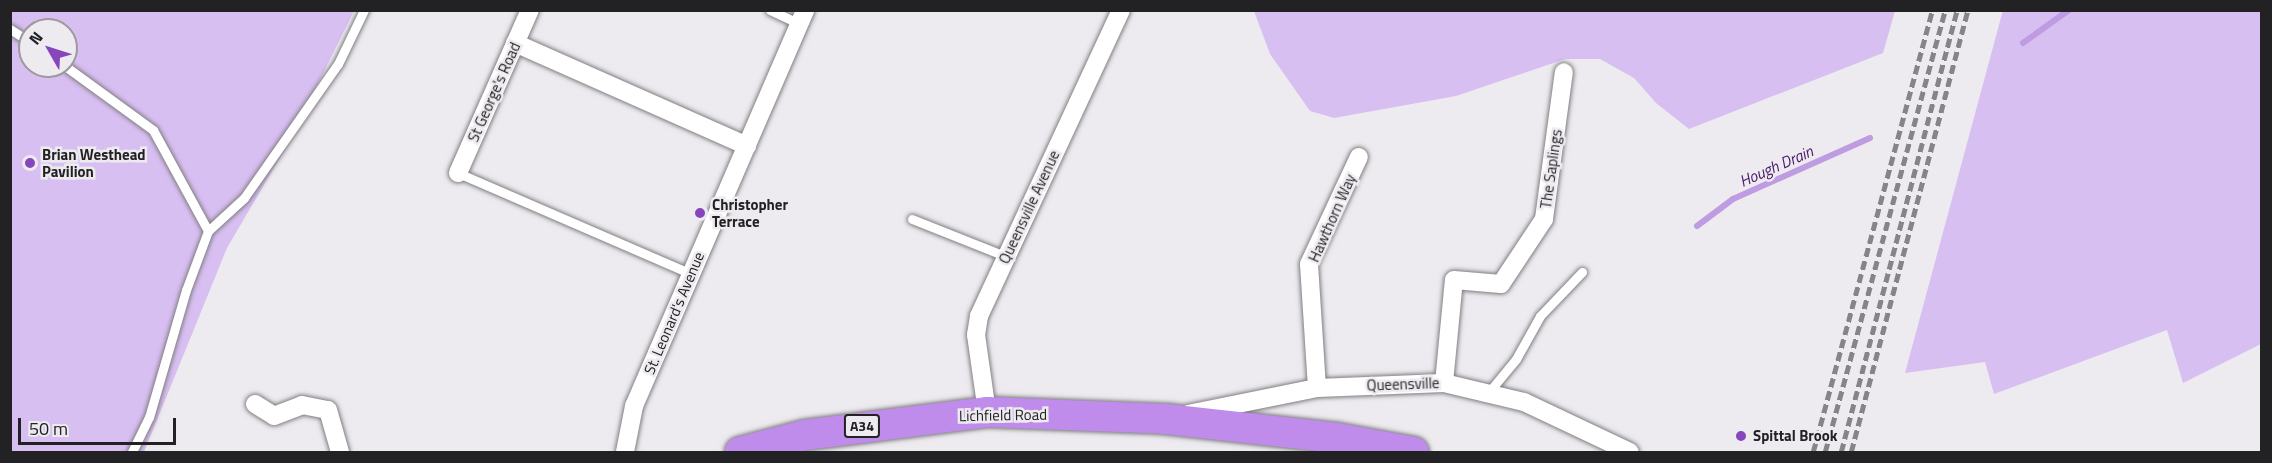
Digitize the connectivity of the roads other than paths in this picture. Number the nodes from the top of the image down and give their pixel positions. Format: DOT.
graph roads {
  1 [pos="364,10"];
  2 [pos="530,10"];
  3 [pos="770,10"];
  4 [pos="1121,10"];
  5 [pos="802,17"];
  6 [pos="515,43"];
  7 [pos="1564,72"];
  8 [pos="78,75"];
  9 [pos="747,146"];
  10 [pos="1359,157"];
  11 [pos="458,173"];
  12 [pos="912,219"];
  13 [pos="208,231"];
  14 [pos="1005,256"];
  15 [pos="1582,272"];
  16 [pos="691,274"];
  17 [pos="1444,382"];
  18 [pos="1317,388"];
  19 [pos="1488,393"];
  20 [pos="255,404"];
  21 [pos="987,412"];
  22 [pos="1166,419"];
  23 [pos="132,453"];
  24 [pos="340,453"];
  25 [pos="625,453"];
  26 [pos="740,453"];
  27 [pos="1414,453"];
  28 [pos="1630,453"];
  1 -- 13 [label="lane"];
  2 -- 6 [label="street, St George's Road"];
  3 -- 5 [label="lane"];
  4 -- 14 [label="street, Queensville Avenue"];
  5 -- 9 [label="street, St. Leonard's Avenue"];
  6 -- 9 [label="street"];
  6 -- 11 [label="street, St George's Road"];
  7 -- 17 [label="street, The Saplings"];
  8 -- 13 [label="lane"];
  9 -- 16 [label="street, St. Leonard's Avenue"];
  10 -- 18 [label="street, Hawthorn Way"];
  11 -- 16 [label="lane"];
  12 -- 14 [label="lane"];
  13 -- 23 [label="lane"];
  14 -- 21 [label="street, Queensville Avenue"];
  15 -- 19 [label="lane"];
  16 -- 25 [label="street, St. Leonard's Avenue"];
  17 -- 18 [label="street, Queensville"];
  17 -- 19 [label="street, Queensville"];
  18 -- 22 [label="street, Queensville"];
  19 -- 28 [label="street, Queensville"];
  20 -- 24 [label="street"];
  21 -- 22 [label="highway, Lichfield Road / A34"];
  21 -- 26 [label="highway, Lichfield Road / A34"];
  22 -- 27 [label="highway, Lichfield Road / A34"];
}
